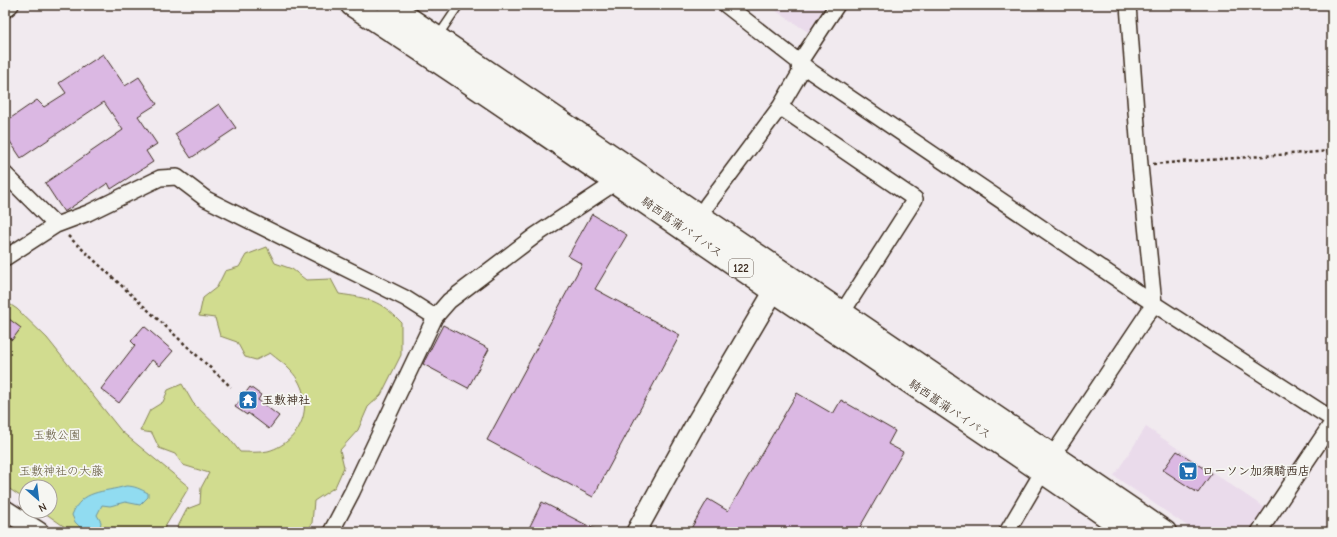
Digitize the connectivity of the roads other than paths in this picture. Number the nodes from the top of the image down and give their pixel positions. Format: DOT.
graph roads {
  1 [pos="11,5"];
  2 [pos="352,5"];
  3 [pos="389,5"];
  4 [pos="459,5"];
  5 [pos="726,5"];
  6 [pos="838,5"];
  7 [pos="1128,5"];
  8 [pos="5,10"];
  9 [pos="438,37"];
  10 [pos="799,63"];
  11 [pos="780,107"];
  12 [pos="5,174"];
  13 [pos="616,182"];
  14 [pos="704,210"];
  15 [pos="56,225"];
  16 [pos="5,258"];
  17 [pos="779,283"];
  18 [pos="1154,304"];
  19 [pos="842,313"];
  20 [pos="436,317"];
  21 [pos="1332,419"];
  22 [pos="1332,423"];
  23 [pos="1048,463"];
  24 [pos="5,510"];
  25 [pos="39,532"];
  26 [pos="332,532"];
  27 [pos="636,532"];
  28 [pos="1007,532"];
  29 [pos="1129,532"];
  30 [pos="1165,532"];
  31 [pos="1259,532"];
  1 -- 8 [label="street"];
  2 -- 13 [label="highway, 騎西菖蒲バイパス / 122"];
  3 -- 9 [label="highway, 騎西菖蒲バイパス / 122"];
  4 -- 9 [label="lane"];
  5 -- 10 [label="street"];
  6 -- 10 [label="street"];
  7 -- 18 [label="street"];
  9 -- 14 [label="highway, 騎西菖蒲バイパス / 122"];
  10 -- 11 [label="street"];
  10 -- 18 [label="street"];
  11 -- 14 [label="street"];
  11 -- 19 [label="street"];
  12 -- 15 [label="street"];
  13 -- 17 [label="highway, 騎西菖蒲バイパス / 122"];
  13 -- 20 [label="street"];
  14 -- 17 [label="highway, 騎西菖蒲バイパス / 122"];
  15 -- 16 [label="street"];
  15 -- 20 [label="street"];
  17 -- 19 [label="highway, 騎西菖蒲バイパス / 122"];
  17 -- 23 [label="highway, 騎西菖蒲バイパス / 122"];
  17 -- 27 [label="street"];
  18 -- 21 [label="street"];
  18 -- 23 [label="street"];
  19 -- 23 [label="highway, 騎西菖蒲バイパス / 122"];
  20 -- 26 [label="street"];
  22 -- 31 [label="street"];
  23 -- 28 [label="street"];
  23 -- 29 [label="highway, 騎西菖蒲バイパス / 122"];
  23 -- 30 [label="highway, 騎西菖蒲バイパス / 122"];
  24 -- 25 [label="street"];
}
